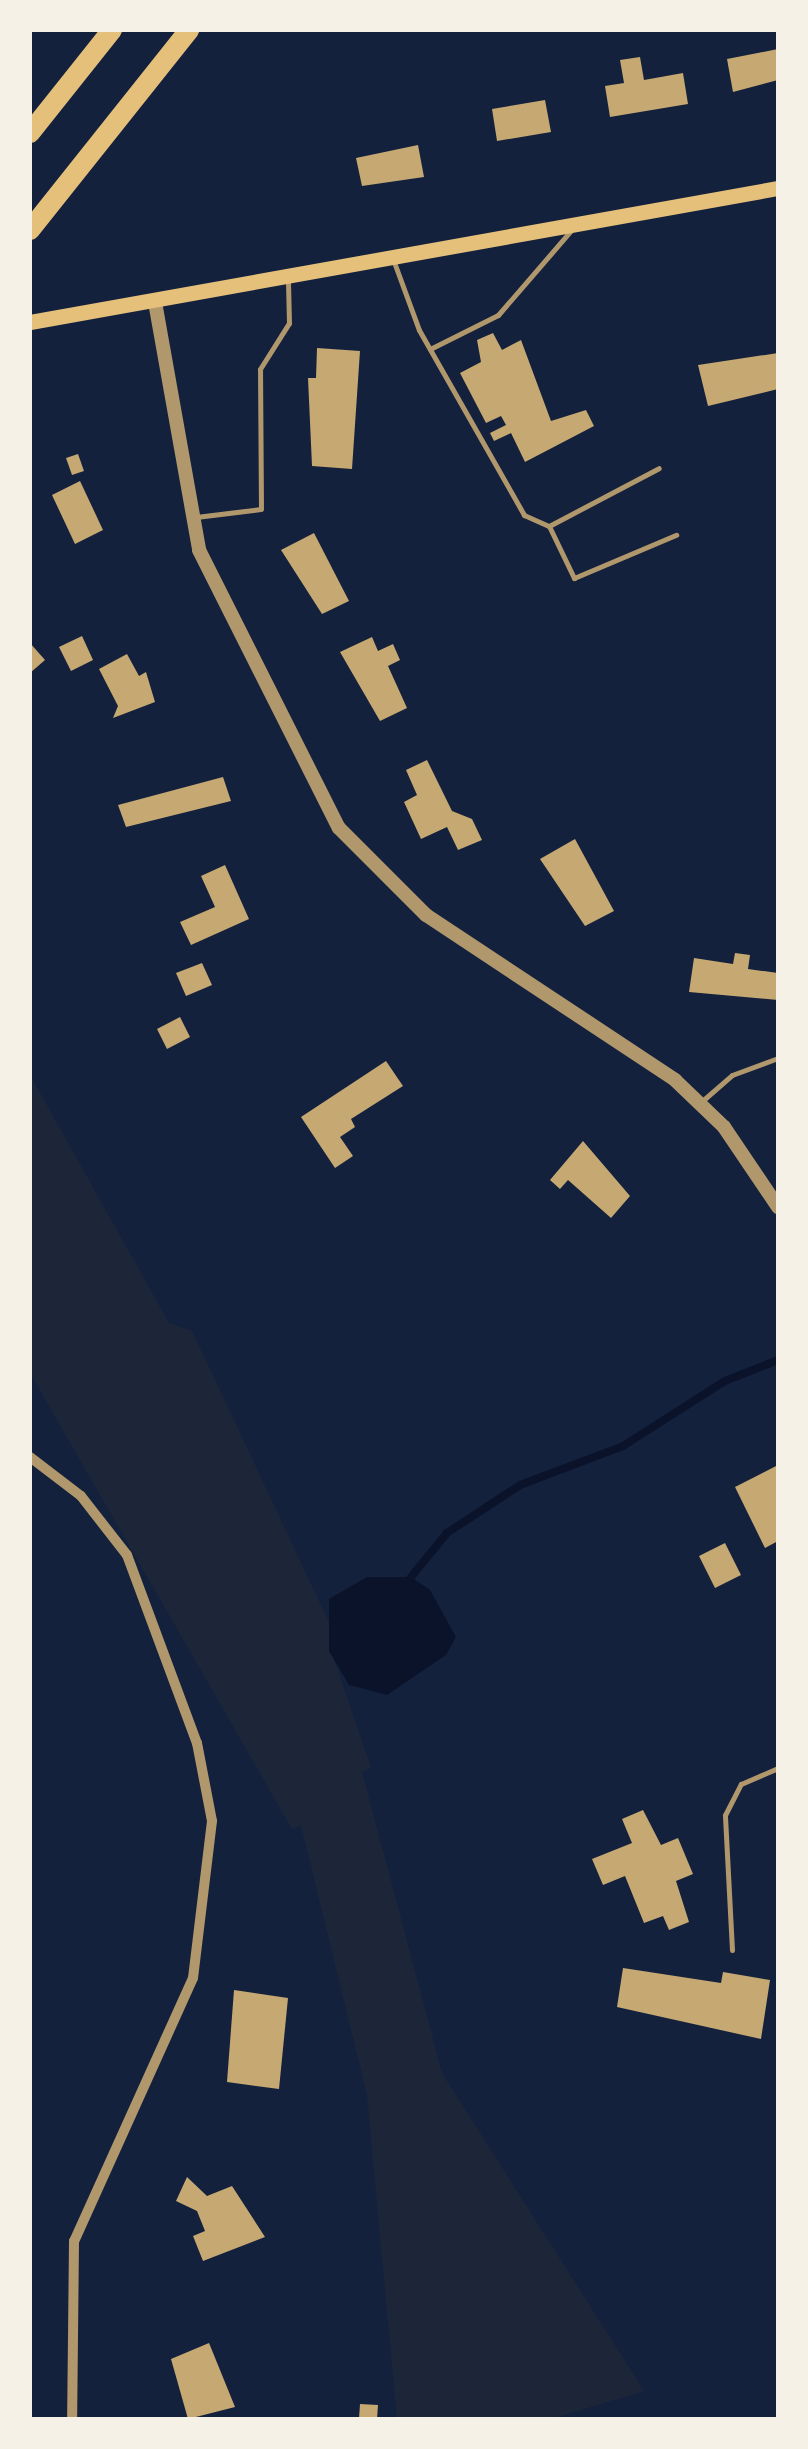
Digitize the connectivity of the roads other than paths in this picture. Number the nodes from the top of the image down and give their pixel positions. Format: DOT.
graph roads {
  1 [pos="112,30"];
  2 [pos="189,30"];
  3 [pos="30,133"];
  4 [pos="778,188"];
  5 [pos="576,224"];
  6 [pos="30,230"];
  7 [pos="394,262"];
  8 [pos="288,281"];
  9 [pos="155,302"];
  10 [pos="30,322"];
  11 [pos="430,349"];
  12 [pos="659,468"];
  13 [pos="190,517"];
  14 [pos="549,526"];
  15 [pos="676,536"];
  16 [pos="778,1058"];
  17 [pos="701,1102"];
  18 [pos="778,1207"];
  19 [pos="30,1457"];
  20 [pos="778,1768"];
  21 [pos="732,1950"];
  22 [pos="72,2419"];
  1 -- 3 [label="highway"];
  2 -- 6 [label="highway"];
  4 -- 5 [label="main road"];
  5 -- 7 [label="main road"];
  5 -- 11 [label="lane"];
  7 -- 8 [label="main road"];
  7 -- 11 [label="lane"];
  8 -- 9 [label="main road"];
  8 -- 13 [label="lane"];
  9 -- 10 [label="main road"];
  9 -- 13 [label="street"];
  11 -- 14 [label="lane"];
  12 -- 14 [label="lane"];
  13 -- 17 [label="street"];
  14 -- 15 [label="lane"];
  16 -- 17 [label="lane"];
  17 -- 18 [label="street"];
  19 -- 22 [label="street"];
  20 -- 21 [label="lane"];
}
